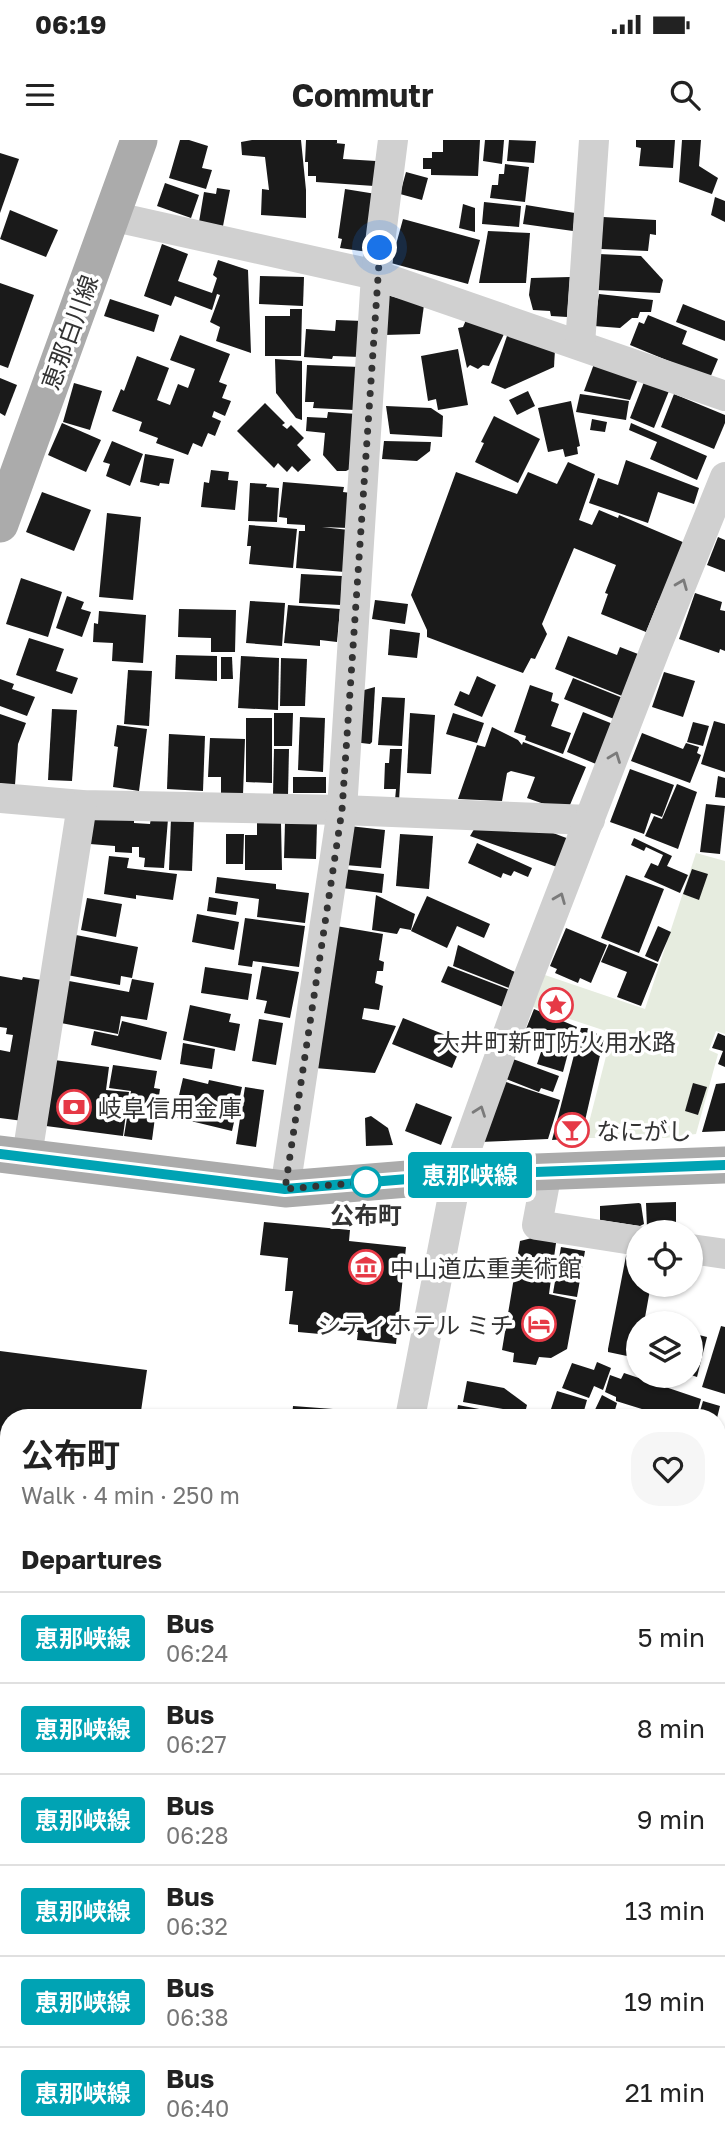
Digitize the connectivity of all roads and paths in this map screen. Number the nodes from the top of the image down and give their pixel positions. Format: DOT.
graph roads {
  1 [pos="139,140"];
  2 [pos="393,140"];
  3 [pos="594,140"];
  4 [pos="111,216"];
  5 [pos="376,275"];
  6 [pos="580,345"];
  7 [pos="725,396"];
  8 [pos="725,477"];
  9 [pos="4,501"];
  10 [pos="0,798"];
  11 [pos="82,805"];
  12 [pos="342,810"];
  13 [pos="590,820"];
  14 [pos="13,1155"];
  15 [pos="725,1165"];
  16 [pos="547,1172"];
  17 [pos="457,1175"];
  18 [pos="285,1189"];
  19 [pos="626,1239"];
  20 [pos="703,1251"];
  21 [pos="725,1254"];
  22 [pos="412,1409"];
  1 -- 4 [label="main road, 恵那白川線"];
  2 -- 5 [label="street"];
  3 -- 6 [label="street"];
  4 -- 5 [label="street"];
  4 -- 9 [label="main road, 恵那白川線"];
  5 -- 6 [label="street"];
  5 -- 12 [label="street"];
  6 -- 7 [label="street"];
  13 -- 8 [label="street, one-way"];
  10 -- 11 [label="street"];
  11 -- 12 [label="street"];
  11 -- 14 [label="street"];
  12 -- 13 [label="street"];
  12 -- 18 [label="street"];
  17 -- 13 [label="street, one-way"];
  14 -- 18 [label="main road"];
  15 -- 16 [label="main road"];
  16 -- 17 [label="main road"];
  16 -- 19 [label="street"];
  17 -- 18 [label="main road"];
  17 -- 22 [label="street"];
  20 -- 21 [label="street"];
}
